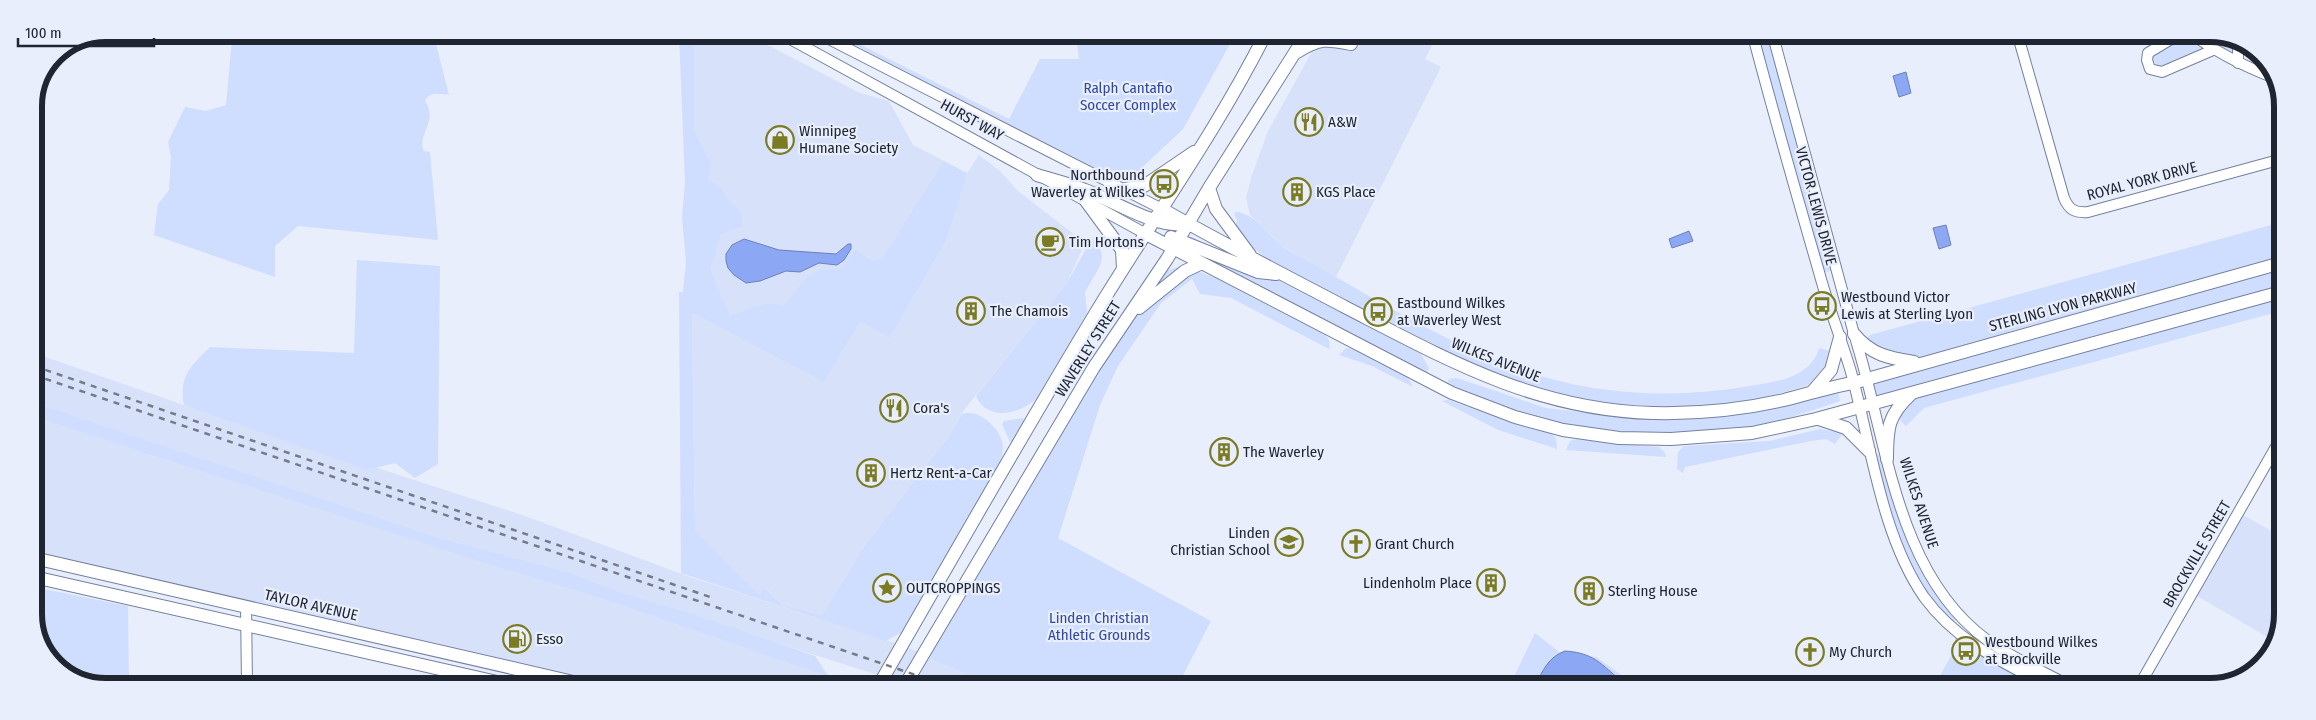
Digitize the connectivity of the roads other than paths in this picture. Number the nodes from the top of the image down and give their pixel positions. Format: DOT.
graph roads {
  1 [pos="800,43"];
  2 [pos="837,43"];
  3 [pos="1261,43"];
  4 [pos="1301,43"];
  5 [pos="1313,43"];
  6 [pos="1755,43"];
  7 [pos="1776,43"];
  8 [pos="2020,43"];
  9 [pos="2164,43"];
  10 [pos="2204,43"];
  11 [pos="2238,49"];
  12 [pos="2213,50"];
  13 [pos="1295,54"];
  14 [pos="2238,63"];
  15 [pos="2265,74"];
  16 [pos="1198,150"];
  17 [pos="2273,161"];
  18 [pos="1038,175"];
  19 [pos="1209,188"];
  20 [pos="1125,189"];
  21 [pos="1086,201"];
  22 [pos="1162,209"];
  23 [pos="1154,221"];
  24 [pos="1188,224"];
  25 [pos="1146,234"];
  26 [pos="1176,244"];
  27 [pos="1253,259"];
  28 [pos="1202,263"];
  29 [pos="2273,265"];
  30 [pos="1123,269"];
  31 [pos="1284,275"];
  32 [pos="2273,294"];
  33 [pos="1127,317"];
  34 [pos="1854,334"];
  35 [pos="1840,337"];
  36 [pos="1919,363"];
  37 [pos="1868,378"];
  38 [pos="1853,383"];
  39 [pos="1813,391"];
  40 [pos="1913,393"];
  41 [pos="1873,403"];
  42 [pos="1859,406"];
  43 [pos="1816,419"];
  44 [pos="1870,451"];
  45 [pos="2274,451"];
  46 [pos="1887,459"];
  47 [pos="43,560"];
  48 [pos="43,579"];
  49 [pos="246,607"];
  50 [pos="246,625"];
  51 [pos="247,678"];
  52 [pos="480,678"];
  53 [pos="548,678"];
  54 [pos="883,678"];
  55 [pos="909,678"];
  56 [pos="2033,678"];
  57 [pos="2056,678"];
  58 [pos="2144,678"];
  1 -- 18 [label="street, HURST WAY"];
  2 -- 20 [label="street, HURST WAY"];
  3 -- 16 [label="main road, WAVERLEY STREET"];
  4 -- 13 [label="main road, WAVERLEY STREET"];
  5 -- 13 [label="main road"];
  6 -- 35 [label="street, VICTOR LEWIS DRIVE"];
  7 -- 34 [label="street, VICTOR LEWIS DRIVE"];
  8 -- 17 [label="street, ROYAL YORK DRIVE"];
  9 -- 12 [label="street"];
  10 -- 12 [label="street"];
  11 -- 14 [label="street"];
  12 -- 14 [label="street"];
  13 -- 19 [label="main road, WAVERLEY STREET"];
  14 -- 15 [label="street"];
  16 -- 20 [label="main road"];
  16 -- 22 [label="main road, WAVERLEY STREET"];
  18 -- 21 [label="street, HURST WAY"];
  18 -- 23 [label="main road"];
  19 -- 24 [label="main road, WAVERLEY STREET"];
  19 -- 27 [label="main road"];
  20 -- 22 [label="street, HURST WAY"];
  21 -- 25 [label="street, HURST WAY"];
  21 -- 30 [label="main road"];
  22 -- 23 [label="main road, WAVERLEY STREET"];
  22 -- 24 [label="main road, WILKES AVENUE"];
  23 -- 24 [label="main road"];
  23 -- 25 [label="main road, WAVERLEY STREET"];
  24 -- 26 [label="main road, WAVERLEY STREET"];
  24 -- 27 [label="main road, WILKES AVENUE"];
  25 -- 26 [label="main road"];
  25 -- 30 [label="main road, WAVERLEY STREET"];
  26 -- 28 [label="main road"];
  26 -- 31 [label="main road"];
  26 -- 33 [label="main road, WAVERLEY STREET"];
  27 -- 31 [label="main road, WILKES AVENUE"];
  28 -- 33 [label="main road"];
  28 -- 43 [label="main road"];
  29 -- 36 [label="main road, STERLING LYON PARKWAY"];
  30 -- 54 [label="main road, WAVERLEY STREET"];
  31 -- 39 [label="main road, WILKES AVENUE"];
  32 -- 40 [label="main road"];
  33 -- 55 [label="main road, WAVERLEY STREET"];
  34 -- 36 [label="main road"];
  34 -- 37 [label="street, VICTOR LEWIS DRIVE"];
  35 -- 38 [label="street, VICTOR LEWIS DRIVE"];
  35 -- 39 [label="main road"];
  36 -- 37 [label="main road, STERLING LYON PARKWAY"];
  37 -- 38 [label="main road, STERLING LYON PARKWAY"];
  37 -- 41 [label="street, WILKES AVENUE"];
  38 -- 39 [label="main road, WILKES AVENUE"];
  38 -- 42 [label="street, WILKES AVENUE"];
  40 -- 41 [label="main road"];
  40 -- 46 [label="main road"];
  41 -- 42 [label="main road"];
  41 -- 46 [label="street, WILKES AVENUE"];
  42 -- 43 [label="main road"];
  42 -- 44 [label="street, WILKES AVENUE"];
  43 -- 44 [label="main road"];
  44 -- 56 [label="street, WILKES AVENUE"];
  45 -- 58 [label="street, BROCKVILLE STREET"];
  46 -- 57 [label="street, WILKES AVENUE"];
  47 -- 49 [label="main road, TAYLOR AVENUE"];
  48 -- 50 [label="main road"];
  49 -- 50 [label="street"];
  49 -- 53 [label="main road, TAYLOR AVENUE"];
  50 -- 51 [label="street"];
  50 -- 52 [label="main road"];
}
